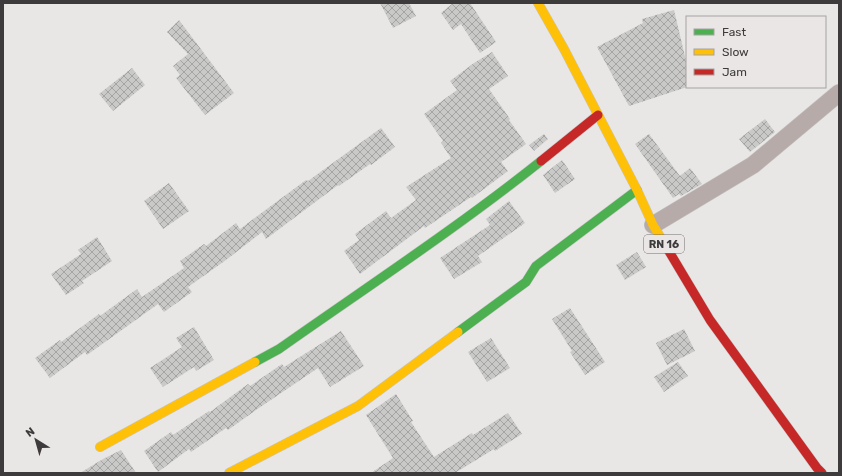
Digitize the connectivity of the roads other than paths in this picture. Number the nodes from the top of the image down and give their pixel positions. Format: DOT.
graph roads {
  1 [pos="538,3"];
  2 [pos="839,93"];
  3 [pos="598,115"];
  4 [pos="637,190"];
  5 [pos="653,225"];
  6 [pos="100,447"];
  7 [pos="820,471"];
  8 [pos="229,473"];
  1 -- 3 [label="street, RN 16"];
  2 -- 5 [label="street"];
  3 -- 4 [label="street, RN 16"];
  3 -- 6 [label="street"];
  4 -- 5 [label="street, RN 16"];
  4 -- 8 [label="street"];
  5 -- 7 [label="street, RN 16"];
}
